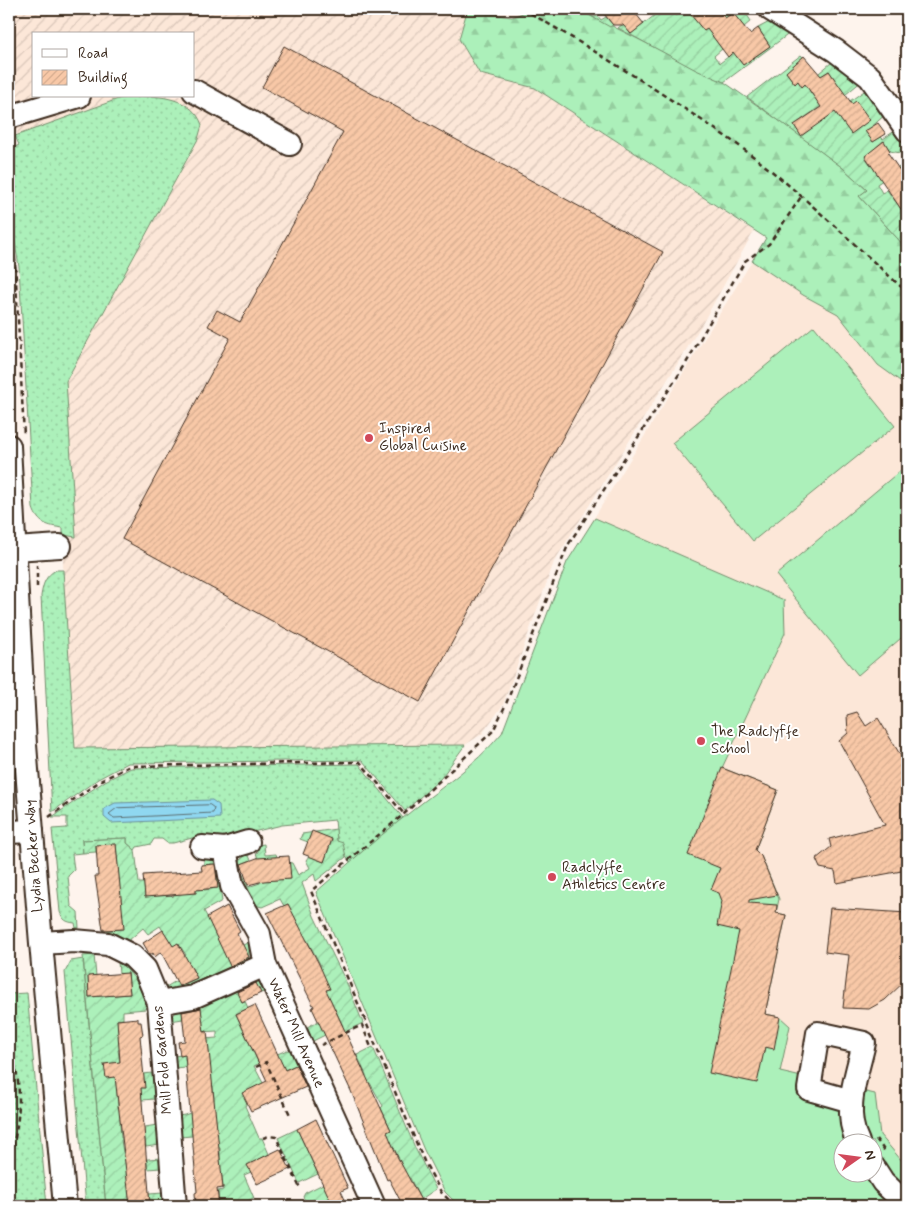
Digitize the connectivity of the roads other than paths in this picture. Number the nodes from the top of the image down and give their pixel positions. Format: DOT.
graph roads {
  1 [pos="770,9"];
  2 [pos="195,93"];
  3 [pos="71,98"];
  4 [pos="9,117"];
  5 [pos="907,130"];
  6 [pos="290,144"];
  7 [pos="17,445"];
  8 [pos="60,546"];
  9 [pos="15,549"];
  10 [pos="40,824"];
  11 [pos="9,832"];
  12 [pos="248,842"];
  13 [pos="202,847"];
  14 [pos="224,849"];
  15 [pos="41,944"];
  16 [pos="265,964"];
  17 [pos="159,1003"];
  18 [pos="852,1094"];
  19 [pos="859,1132"];
  20 [pos="883,1182"];
  21 [pos="907,1205"];
  22 [pos="66,1206"];
  23 [pos="175,1206"];
  24 [pos="374,1206"];
  1 -- 5 [label="street"];
  2 -- 6 [label="street"];
  3 -- 4 [label="street"];
  7 -- 9 [label="street, Lydia Becker Way"];
  8 -- 9 [label="street"];
  9 -- 10 [label="street, Lydia Becker Way"];
  10 -- 11 [label="street"];
  10 -- 15 [label="street, Lydia Becker Way"];
  12 -- 14 [label="street"];
  13 -- 14 [label="street"];
  14 -- 16 [label="street"];
  15 -- 17 [label="street, Mill Fold Gardens"];
  15 -- 22 [label="street, Lydia Becker Way"];
  16 -- 17 [label="street, Water Mill Avenue"];
  16 -- 24 [label="street, Water Mill Avenue"];
  17 -- 23 [label="street, Mill Fold Gardens"];
  18 -- 18 [label="street"];
  18 -- 19 [label="street"];
  20 -- 21 [label="street"];
}
